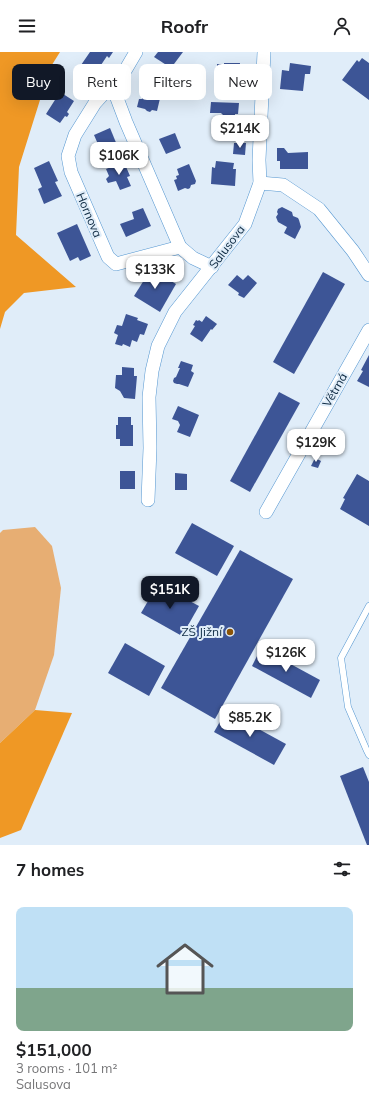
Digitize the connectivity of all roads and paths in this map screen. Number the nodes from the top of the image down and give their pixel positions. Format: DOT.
graph roads {
  1 [pos="136,52"];
  2 [pos="264,52"];
  3 [pos="129,64"];
  4 [pos="99,100"];
  5 [pos="118,100"];
  6 [pos="260,183"];
  7 [pos="180,247"];
  8 [pos="212,267"];
  9 [pos="369,275"];
  10 [pos="369,330"];
  11 [pos="148,500"];
  12 [pos="266,512"];
  13 [pos="369,606"];
  14 [pos="369,755"];
  1 -- 3 [label="street"];
  2 -- 6 [label="street, Salusova"];
  4 -- 7 [label="street, Hornova"];
  5 -- 7 [label="street"];
  6 -- 8 [label="street, Salusova"];
  6 -- 9 [label="street"];
  7 -- 8 [label="street"];
  8 -- 11 [label="street, Salusova"];
  10 -- 12 [label="street, Větrná"];
  13 -- 14 [label="lane"];
}
